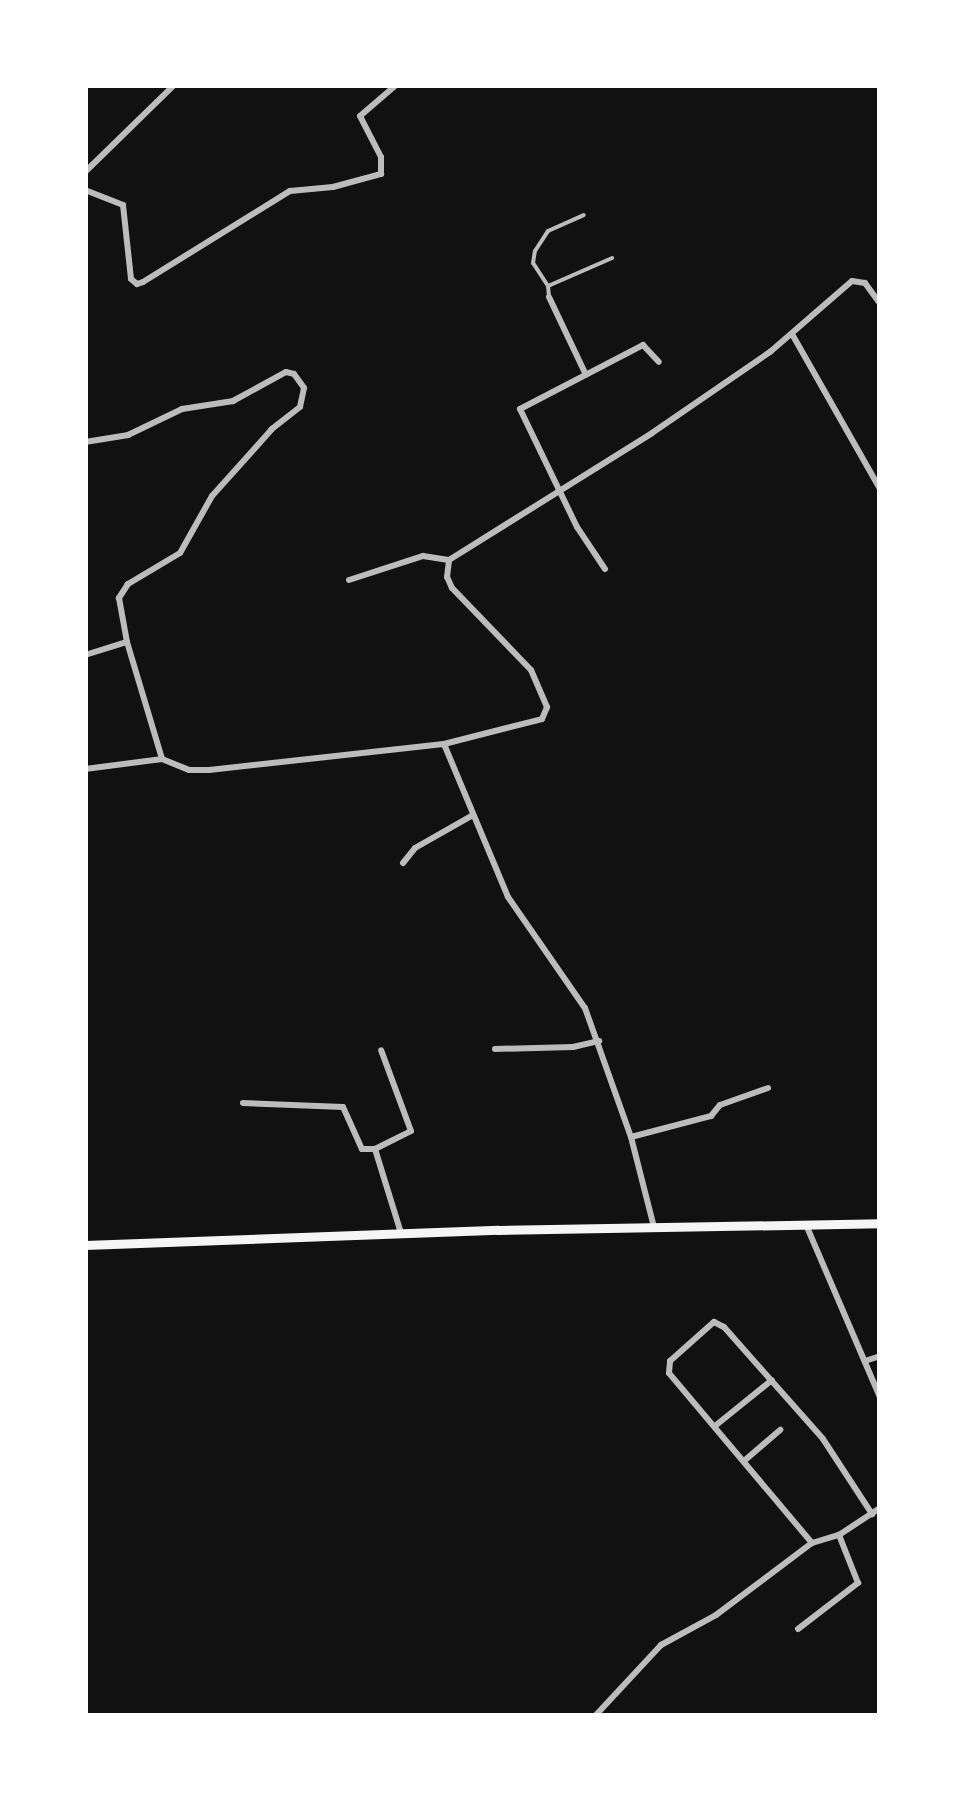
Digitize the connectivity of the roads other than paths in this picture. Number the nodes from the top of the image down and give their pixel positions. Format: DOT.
graph roads {
  1 [pos="174,85"];
  2 [pos="396,85"];
  3 [pos="85,172"];
  4 [pos="85,190"];
  5 [pos="584,214"];
  6 [pos="612,258"];
  7 [pos="548,286"];
  8 [pos="549,297"];
  9 [pos="880,304"];
  10 [pos="792,334"];
  11 [pos="660,362"];
  12 [pos="586,375"];
  13 [pos="85,442"];
  14 [pos="880,489"];
  15 [pos="560,492"];
  16 [pos="449,560"];
  17 [pos="605,570"];
  18 [pos="349,580"];
  19 [pos="127,642"];
  20 [pos="85,655"];
  21 [pos="444,744"];
  22 [pos="162,759"];
  23 [pos="85,768"];
  24 [pos="473,815"];
  25 [pos="403,863"];
  26 [pos="599,1041"];
  27 [pos="494,1049"];
  28 [pos="382,1050"];
  29 [pos="768,1088"];
  30 [pos="243,1102"];
  31 [pos="631,1137"];
  32 [pos="374,1149"];
  33 [pos="880,1223"];
  34 [pos="808,1226"];
  35 [pos="654,1228"];
  36 [pos="401,1233"];
  37 [pos="85,1245"];
  38 [pos="880,1356"];
  39 [pos="868,1360"];
  40 [pos="772,1380"];
  41 [pos="880,1398"];
  42 [pos="715,1426"];
  43 [pos="780,1430"];
  44 [pos="744,1460"];
  45 [pos="880,1508"];
  46 [pos="872,1514"];
  47 [pos="839,1535"];
  48 [pos="812,1544"];
  49 [pos="798,1629"];
  50 [pos="595,1716"];
  1 -- 3 [label="street"];
  2 -- 4 [label="street"];
  5 -- 7 [label="street"];
  6 -- 7 [label="street"];
  7 -- 8 [label="street"];
  8 -- 12 [label="street"];
  9 -- 10 [label="street"];
  10 -- 14 [label="street"];
  10 -- 15 [label="street"];
  11 -- 12 [label="street"];
  12 -- 15 [label="street"];
  13 -- 19 [label="street"];
  15 -- 16 [label="street"];
  15 -- 17 [label="street"];
  16 -- 18 [label="street"];
  16 -- 21 [label="street"];
  19 -- 20 [label="street"];
  19 -- 22 [label="street"];
  21 -- 22 [label="street"];
  21 -- 24 [label="street"];
  22 -- 23 [label="street"];
  24 -- 25 [label="street"];
  24 -- 26 [label="street"];
  26 -- 27 [label="street"];
  26 -- 31 [label="street"];
  28 -- 32 [label="street"];
  29 -- 31 [label="street"];
  30 -- 32 [label="street"];
  31 -- 35 [label="street"];
  32 -- 36 [label="street"];
  33 -- 34 [label="main road"];
  34 -- 35 [label="main road"];
  34 -- 39 [label="street"];
  35 -- 36 [label="main road"];
  36 -- 37 [label="main road"];
  38 -- 39 [label="street"];
  39 -- 41 [label="street"];
  40 -- 42 [label="street"];
  40 -- 42 [label="street"];
  40 -- 46 [label="street"];
  42 -- 44 [label="street"];
  43 -- 44 [label="street"];
  44 -- 48 [label="street"];
  45 -- 46 [label="street"];
  46 -- 47 [label="street"];
  47 -- 48 [label="street"];
  47 -- 49 [label="street"];
  48 -- 50 [label="street"];
}
